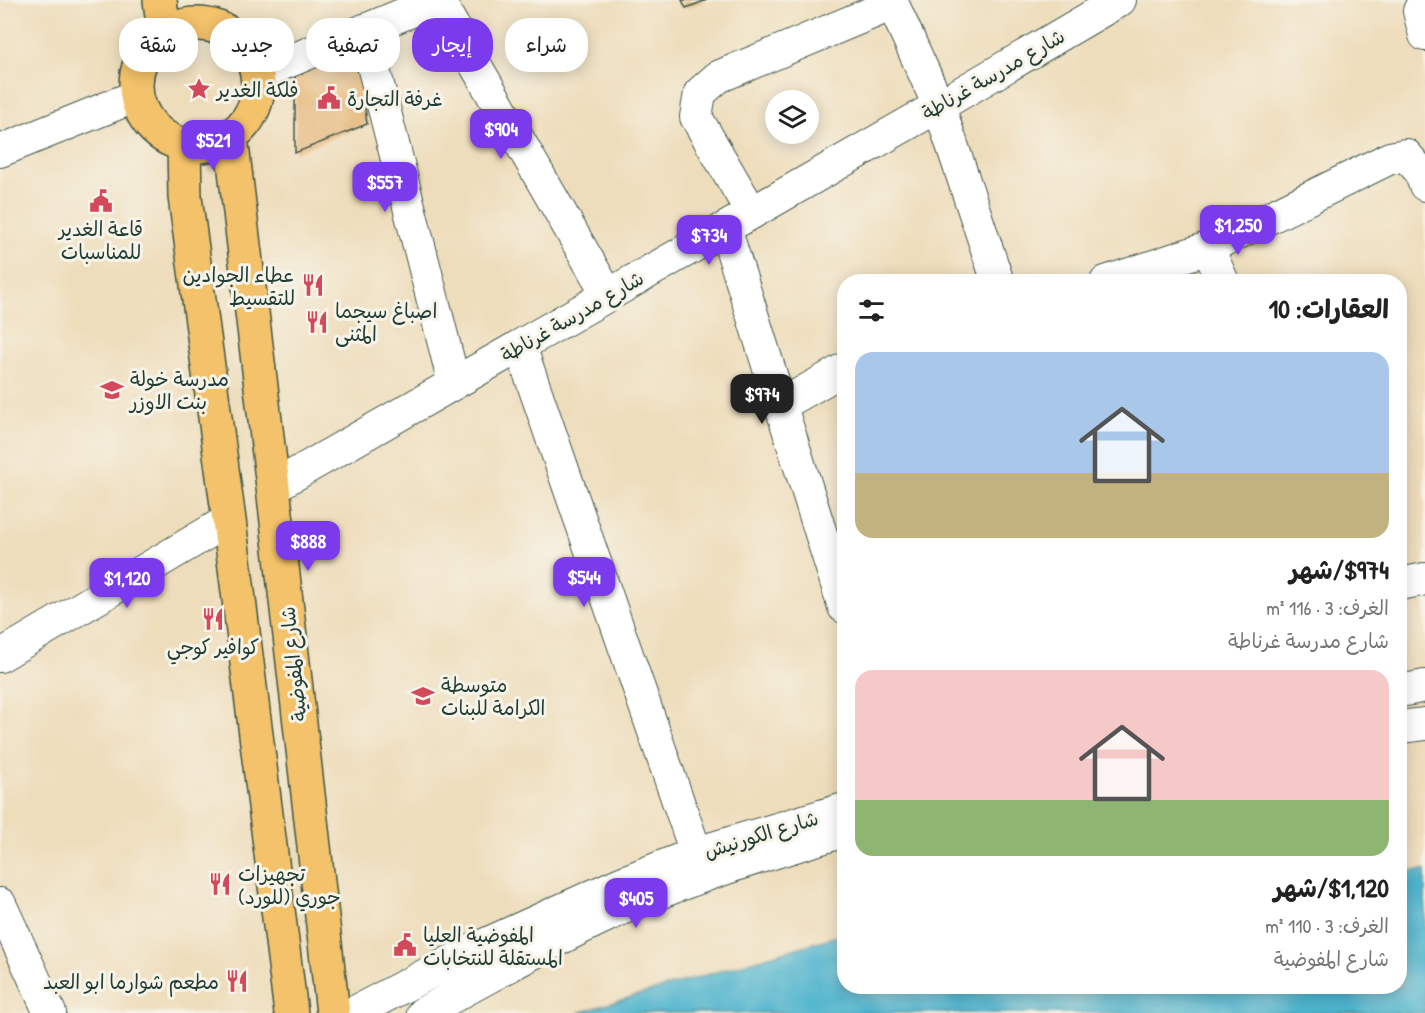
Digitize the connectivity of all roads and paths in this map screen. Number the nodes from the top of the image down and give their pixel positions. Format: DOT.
graph roads {
  1 [pos="160,0"];
  2 [pos="221,0"];
  3 [pos="438,0"];
  4 [pos="1424,0"];
  5 [pos="892,2"];
  6 [pos="1110,3"];
  7 [pos="162,18"];
  8 [pos="227,18"];
  9 [pos="394,18"];
  10 [pos="1425,35"];
  11 [pos="306,54"];
  12 [pos="137,72"];
  13 [pos="375,72"];
  14 [pos="258,74"];
  15 [pos="136,96"];
  16 [pos="939,106"];
  17 [pos="231,136"];
  18 [pos="184,145"];
  19 [pos="0,151"];
  20 [pos="1425,185"];
  21 [pos="752,213"];
  22 [pos="725,228"];
  23 [pos="1208,249"];
  24 [pos="995,274"];
  25 [pos="1131,274"];
  26 [pos="1219,274"];
  27 [pos="608,295"];
  28 [pos="520,346"];
  29 [pos="837,373"];
  30 [pos="454,383"];
  31 [pos="781,405"];
  32 [pos="273,487"];
  33 [pos="229,520"];
  34 [pos="837,561"];
  35 [pos="1425,579"];
  36 [pos="1407,583"];
  37 [pos="0,656"];
  38 [pos="1425,686"];
  39 [pos="1407,690"];
  40 [pos="1425,724"];
  41 [pos="1407,726"];
  42 [pos="837,811"];
  43 [pos="837,833"];
  44 [pos="696,853"];
  45 [pos="0,904"];
  46 [pos="50,1013"];
  47 [pos="291,1013"];
  48 [pos="333,1013"];
  49 [pos="353,1013"];
  50 [pos="423,1013"];
  1 -- 7 [label="main road"];
  2 -- 8 [label="main road"];
  3 -- 9 [label="street"];
  3 -- 27 [label="street"];
  4 -- 10 [label="street"];
  5 -- 16 [label="street"];
  5 -- 21 [label="street"];
  6 -- 16 [label="street, شارع مدرسة غرناطة"];
  11 -- 14 [label="street"];
  12 -- 15 [label="main road"];
  13 -- 30 [label="street"];
  14 -- 17 [label="main road"];
  15 -- 18 [label="main road"];
  15 -- 19 [label="street"];
  16 -- 21 [label="street, شارع مدرسة غرناطة"];
  16 -- 24 [label="street"];
  17 -- 18 [label="main road"];
  17 -- 32 [label="main road, شارع المفوضية"];
  18 -- 33 [label="main road"];
  20 -- 23 [label="street"];
  21 -- 22 [label="street, شارع مدرسة غرناطة"];
  22 -- 27 [label="street, شارع مدرسة غرناطة"];
  22 -- 31 [label="street"];
  23 -- 25 [label="street"];
  23 -- 26 [label="street"];
  27 -- 28 [label="street, شارع مدرسة غرناطة"];
  28 -- 30 [label="street, شارع مدرسة غرناطة"];
  28 -- 44 [label="street"];
  29 -- 31 [label="street"];
  30 -- 32 [label="street, شارع مدرسة غرناطة"];
  31 -- 34 [label="street"];
  32 -- 48 [label="main road, شارع المفوضية"];
  33 -- 37 [label="street"];
  33 -- 47 [label="main road"];
  35 -- 36 [label="street"];
  38 -- 39 [label="street"];
  40 -- 41 [label="street"];
  42 -- 44 [label="street, شارع الكورنيش"];
  43 -- 50 [label="street, شارع الكورنيش"];
  44 -- 49 [label="street, شارع الكورنيش"];
  45 -- 46 [label="street"];
}
